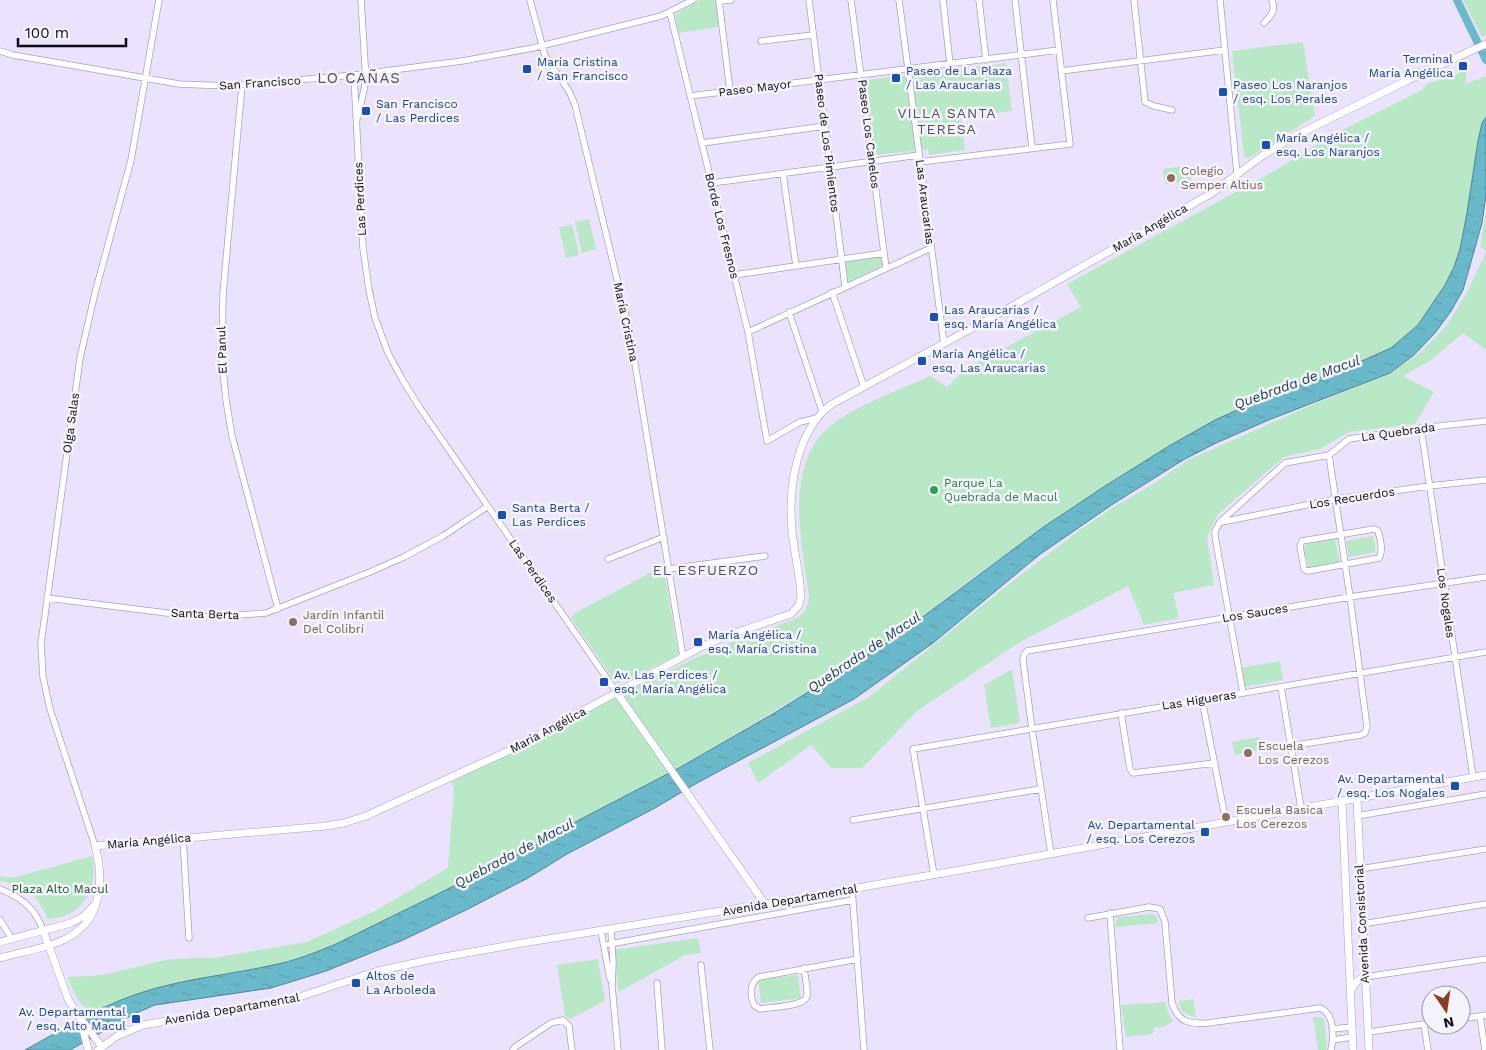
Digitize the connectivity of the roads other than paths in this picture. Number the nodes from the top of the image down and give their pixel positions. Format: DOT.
graph roads {
  1 [pos="159,0"];
  2 [pos="361,0"];
  3 [pos="530,0"];
  4 [pos="693,0"];
  5 [pos="731,0"];
  6 [pos="809,0"];
  7 [pos="851,0"];
  8 [pos="899,0"];
  9 [pos="943,0"];
  10 [pos="979,0"];
  11 [pos="1015,0"];
  12 [pos="1053,0"];
  13 [pos="1134,0"];
  14 [pos="1220,0"];
  15 [pos="1272,0"];
  16 [pos="670,13"];
  17 [pos="1264,23"];
  18 [pos="813,35"];
  19 [pos="761,41"];
  20 [pos="1486,44"];
  21 [pos="542,47"];
  22 [pos="1059,50"];
  23 [pos="1225,50"];
  24 [pos="0,51"];
  25 [pos="1022,55"];
  26 [pos="986,60"];
  27 [pos="1141,61"];
  28 [pos="950,64"];
  29 [pos="908,70"];
  30 [pos="1061,71"];
  31 [pos="365,74"];
  32 [pos="354,75"];
  33 [pos="861,75"];
  34 [pos="146,78"];
  35 [pos="819,81"];
  36 [pos="242,85"];
  37 [pos="730,91"];
  38 [pos="690,96"];
  39 [pos="1172,110"];
  40 [pos="356,123"];
  41 [pos="825,126"];
  42 [pos="702,144"];
  43 [pos="1032,148"];
  44 [pos="920,158"];
  45 [pos="872,161"];
  46 [pos="830,167"];
  47 [pos="784,174"];
  48 [pos="1237,174"];
  49 [pos="712,183"];
  50 [pos="931,248"];
  51 [pos="884,253"];
  52 [pos="842,259"];
  53 [pos="796,266"];
  54 [pos="886,268"];
  55 [pos="734,275"];
  56 [pos="845,286"];
  57 [pos="832,292"];
  58 [pos="789,312"];
  59 [pos="748,332"];
  60 [pos="944,344"];
  61 [pos="864,388"];
  62 [pos="820,414"];
  63 [pos="1486,421"];
  64 [pos="1421,428"];
  65 [pos="767,441"];
  66 [pos="1329,455"];
  67 [pos="1486,480"];
  68 [pos="1429,486"];
  69 [pos="1336,499"];
  70 [pos="488,506"];
  71 [pos="1220,522"];
  72 [pos="1340,534"];
  73 [pos="664,537"];
  74 [pos="765,556"];
  75 [pos="608,559"];
  76 [pos="1345,564"];
  77 [pos="669,569"];
  78 [pos="1486,577"];
  79 [pos="1444,583"];
  80 [pos="1350,597"];
  81 [pos="47,598"];
  82 [pos="278,609"];
  83 [pos="1230,618"];
  84 [pos="1486,652"];
  85 [pos="683,657"];
  86 [pos="1454,657"];
  87 [pos="1360,673"];
  88 [pos="1281,686"];
  89 [pos="617,692"];
  90 [pos="1242,693"];
  91 [pos="1202,700"];
  92 [pos="1121,713"];
  93 [pos="1032,729"];
  94 [pos="1290,746"];
  95 [pos="1215,763"];
  96 [pos="1486,775"];
  97 [pos="1473,777"];
  98 [pos="1041,789"];
  99 [pos="1486,794"];
  100 [pos="1357,798"];
  101 [pos="1342,801"];
  102 [pos="1301,808"];
  103 [pos="923,810"];
  104 [pos="1357,816"];
  105 [pos="853,820"];
  106 [pos="1226,822"];
  107 [pos="1358,834"];
  108 [pos="1344,835"];
  109 [pos="182,838"];
  110 [pos="95,846"];
  111 [pos="1486,849"];
  112 [pos="1051,854"];
  113 [pos="1360,870"];
  114 [pos="934,875"];
  115 [pos="0,889"];
  116 [pos="852,889"];
  117 [pos="853,900"];
  118 [pos="97,901"];
  119 [pos="765,904"];
  120 [pos="1486,904"];
  121 [pos="1110,914"];
  122 [pos="1088,918"];
  123 [pos="0,920"];
  124 [pos="1362,924"];
  125 [pos="43,930"];
  126 [pos="610,930"];
  127 [pos="601,931"];
  128 [pos="189,938"];
  129 [pos="12,939"];
  130 [pos="0,942"];
  131 [pos="612,944"];
  132 [pos="48,945"];
  133 [pos="604,945"];
  134 [pos="0,958"];
  135 [pos="1486,959"];
  136 [pos="858,960"];
  137 [pos="701,965"];
  138 [pos="804,968"];
  139 [pos="1365,977"];
  140 [pos="657,983"];
  141 [pos="612,986"];
  142 [pos="1350,992"];
  143 [pos="1483,1015"];
  144 [pos="79,1017"];
  145 [pos="1421,1024"];
  146 [pos="1352,1028"];
  147 [pos="1332,1029"];
  148 [pos="1369,1032"];
  149 [pos="1426,1035"];
  150 [pos="1352,1037"];
  151 [pos="1333,1040"];
  152 [pos="100,1048"];
  153 [pos="88,1050"];
  154 [pos="513,1050"];
  155 [pos="572,1050"];
  156 [pos="618,1050"];
  157 [pos="662,1050"];
  158 [pos="710,1050"];
  159 [pos="859,1050"];
  160 [pos="864,1050"];
  161 [pos="1120,1050"];
  162 [pos="1331,1050"];
  163 [pos="1353,1050"];
  164 [pos="1369,1050"];
  165 [pos="1428,1050"];
  166 [pos="1485,1050"];
  1 -- 34 [label="street, Olga Salas"];
  2 -- 31 [label="street, Las Perdices"];
  3 -- 21 [label="street, María Cristina"];
  4 -- 16 [label="street, San Francisco"];
  5 -- 37 [label="street"];
  6 -- 18 [label="street, Paseo de Los Pimientos"];
  7 -- 33 [label="street, Paseo Los Canelos"];
  8 -- 29 [label="street, Las Araucarias"];
  9 -- 28 [label="street"];
  10 -- 26 [label="street"];
  11 -- 25 [label="street"];
  12 -- 22 [label="street"];
  13 -- 27 [label="street"];
  14 -- 23 [label="street"];
  15 -- 17 [label="street"];
  16 -- 21 [label="street, San Francisco"];
  16 -- 38 [label="street, Borde Los Fresnos"];
  18 -- 19 [label="street"];
  18 -- 35 [label="street, Paseo de Los Pimientos"];
  20 -- 48 [label="street, María Angélica"];
  21 -- 31 [label="street, San Francisco"];
  21 -- 73 [label="street, María Cristina"];
  22 -- 25 [label="street, Paseo Mayor"];
  22 -- 30 [label="street"];
  23 -- 27 [label="street"];
  23 -- 48 [label="street"];
  24 -- 34 [label="street, San Francisco"];
  25 -- 26 [label="street, Paseo Mayor"];
  25 -- 43 [label="street"];
  26 -- 28 [label="street, Paseo Mayor"];
  27 -- 30 [label="street"];
  27 -- 39 [label="street"];
  28 -- 29 [label="street, Paseo Mayor"];
  29 -- 33 [label="street, Paseo Mayor"];
  29 -- 44 [label="street, Las Araucarias"];
  30 -- 43 [label="street"];
  31 -- 32 [label="street, San Francisco"];
  31 -- 40 [label="street, Las Perdices"];
  32 -- 36 [label="street, San Francisco"];
  32 -- 40 [label="street, Las Perdices"];
  33 -- 35 [label="street, Paseo Mayor"];
  33 -- 45 [label="street, Paseo Los Canelos"];
  34 -- 36 [label="street, San Francisco"];
  34 -- 81 [label="street, Olga Salas"];
  35 -- 37 [label="street, Paseo Mayor"];
  35 -- 41 [label="street, Paseo de Los Pimientos"];
  36 -- 82 [label="street, El Panul"];
  37 -- 38 [label="street, Paseo Mayor"];
  38 -- 42 [label="street, Borde Los Fresnos"];
  40 -- 70 [label="street, Las Perdices"];
  41 -- 42 [label="street"];
  41 -- 46 [label="street, Paseo de Los Pimientos"];
  42 -- 49 [label="street, Borde Los Fresnos"];
  43 -- 44 [label="street"];
  44 -- 45 [label="street"];
  44 -- 50 [label="street, Las Araucarias"];
  45 -- 46 [label="street"];
  45 -- 51 [label="street, Paseo Los Canelos"];
  46 -- 47 [label="street"];
  46 -- 52 [label="street, Paseo de Los Pimientos"];
  47 -- 49 [label="street"];
  47 -- 53 [label="street"];
  48 -- 60 [label="street, María Angélica"];
  49 -- 55 [label="street, Borde Los Fresnos"];
  50 -- 54 [label="street"];
  50 -- 60 [label="street, Las Araucarias"];
  51 -- 52 [label="street"];
  51 -- 54 [label="street, Paseo Los Canelos"];
  52 -- 53 [label="street"];
  52 -- 56 [label="street, Paseo de Los Pimientos"];
  53 -- 55 [label="street"];
  54 -- 56 [label="street"];
  55 -- 59 [label="street, Borde Los Fresnos"];
  56 -- 57 [label="street"];
  57 -- 58 [label="street"];
  57 -- 61 [label="street"];
  58 -- 59 [label="street"];
  58 -- 62 [label="street"];
  59 -- 65 [label="street, Borde Los Fresnos"];
  60 -- 61 [label="street, María Angélica"];
  61 -- 62 [label="street, María Angélica"];
  62 -- 65 [label="street, María Angélica"];
  62 -- 85 [label="street, María Angélica"];
  63 -- 64 [label="street, La Quebrada"];
  64 -- 66 [label="street, La Quebrada"];
  64 -- 68 [label="street, Los Nogales"];
  66 -- 69 [label="street"];
  66 -- 71 [label="street, La Quebrada"];
  67 -- 68 [label="street, Los Recuerdos"];
  68 -- 69 [label="street, Los Recuerdos"];
  68 -- 79 [label="street, Los Nogales"];
  69 -- 71 [label="street, Los Recuerdos"];
  69 -- 72 [label="street"];
  70 -- 82 [label="street, Santa Berta"];
  70 -- 89 [label="street, Las Perdices"];
  71 -- 83 [label="street"];
  72 -- 76 [label="street"];
  72 -- 76 [label="street"];
  72 -- 76 [label="street"];
  73 -- 75 [label="street"];
  73 -- 77 [label="street, María Cristina"];
  74 -- 77 [label="street"];
  76 -- 80 [label="street"];
  77 -- 85 [label="street, María Cristina"];
  78 -- 79 [label="street, Los Sauces"];
  79 -- 80 [label="street, Los Sauces"];
  79 -- 86 [label="street, Los Nogales"];
  80 -- 83 [label="street, Los Sauces"];
  80 -- 87 [label="street"];
  81 -- 82 [label="street, Santa Berta"];
  81 -- 110 [label="street, Olga Salas"];
  83 -- 90 [label="street"];
  83 -- 93 [label="street, Los Sauces"];
  84 -- 86 [label="street, Las Higueras"];
  85 -- 89 [label="street, María Angélica"];
  86 -- 87 [label="street, Las Higueras"];
  86 -- 97 [label="street, Los Nogales"];
  87 -- 88 [label="street, Las Higueras"];
  87 -- 94 [label="street"];
  88 -- 90 [label="street, Las Higueras"];
  88 -- 94 [label="street"];
  89 -- 109 [label="street, María Angélica"];
  89 -- 119 [label="street, Las Perdices"];
  90 -- 91 [label="street, Las Higueras"];
  91 -- 92 [label="street, Las Higueras"];
  91 -- 95 [label="street"];
  92 -- 93 [label="street, Las Higueras"];
  92 -- 95 [label="street"];
  93 -- 98 [label="street"];
  93 -- 103 [label="street, Las Higueras"];
  94 -- 102 [label="street"];
  95 -- 106 [label="street"];
  96 -- 97 [label="street, Avenida Departamental"];
  97 -- 100 [label="street, Avenida Departamental"];
  98 -- 103 [label="street"];
  98 -- 112 [label="street"];
  99 -- 104 [label="street"];
  100 -- 101 [label="street, Avenida Departamental"];
  100 -- 104 [label="street, Avenida Consistorial"];
  101 -- 102 [label="street, Avenida Departamental"];
  101 -- 108 [label="street, Avenida Consistorial"];
  102 -- 106 [label="street, Avenida Departamental"];
  103 -- 105 [label="street"];
  103 -- 114 [label="street"];
  104 -- 107 [label="street, Avenida Consistorial"];
  106 -- 112 [label="street, Avenida Departamental"];
  107 -- 108 [label="street"];
  107 -- 113 [label="street, Avenida Consistorial"];
  108 -- 142 [label="street, Avenida Consistorial"];
  109 -- 110 [label="street, María Angélica"];
  109 -- 128 [label="street"];
  110 -- 118 [label="street"];
  111 -- 113 [label="street"];
  112 -- 114 [label="street, Avenida Departamental"];
  113 -- 124 [label="street, Avenida Consistorial"];
  114 -- 116 [label="street, Avenida Departamental"];
  115 -- 125 [label="street"];
  116 -- 117 [label="street"];
  116 -- 119 [label="street, Avenida Departamental"];
  117 -- 131 [label="street, Avenida Departamental"];
  117 -- 136 [label="street"];
  118 -- 125 [label="street"];
  118 -- 132 [label="street"];
  119 -- 126 [label="street, Avenida Departamental"];
  120 -- 124 [label="street"];
  121 -- 122 [label="street"];
  121 -- 147 [label="street"];
  121 -- 161 [label="street"];
  123 -- 129 [label="street"];
  124 -- 139 [label="street, Avenida Consistorial"];
  125 -- 129 [label="street"];
  125 -- 132 [label="street"];
  126 -- 127 [label="street, Avenida Departamental"];
  126 -- 131 [label="street"];
  127 -- 133 [label="street"];
  127 -- 152 [label="street, Avenida Departamental"];
  129 -- 130 [label="street"];
  131 -- 133 [label="street, Avenida Departamental"];
  131 -- 141 [label="street"];
  132 -- 134 [label="street"];
  132 -- 144 [label="street"];
  133 -- 141 [label="street"];
  135 -- 139 [label="street"];
  136 -- 138 [label="street"];
  136 -- 160 [label="street"];
  137 -- 158 [label="street"];
  138 -- 138 [label="street"];
  139 -- 142 [label="street"];
  139 -- 148 [label="street, Avenida Consistorial"];
  140 -- 157 [label="street"];
  141 -- 156 [label="street"];
  142 -- 146 [label="street, Avenida Consistorial"];
  143 -- 166 [label="street"];
  144 -- 152 [label="street"];
  144 -- 153 [label="street"];
  145 -- 148 [label="street"];
  146 -- 147 [label="street"];
  146 -- 150 [label="street, Avenida Consistorial"];
  147 -- 151 [label="street"];
  148 -- 164 [label="street, Avenida Consistorial"];
  149 -- 165 [label="street"];
  150 -- 151 [label="street"];
  150 -- 163 [label="street, Avenida Consistorial"];
  151 -- 162 [label="street"];
  154 -- 155 [label="street"];
  159 -- 160 [label="street"];
}
